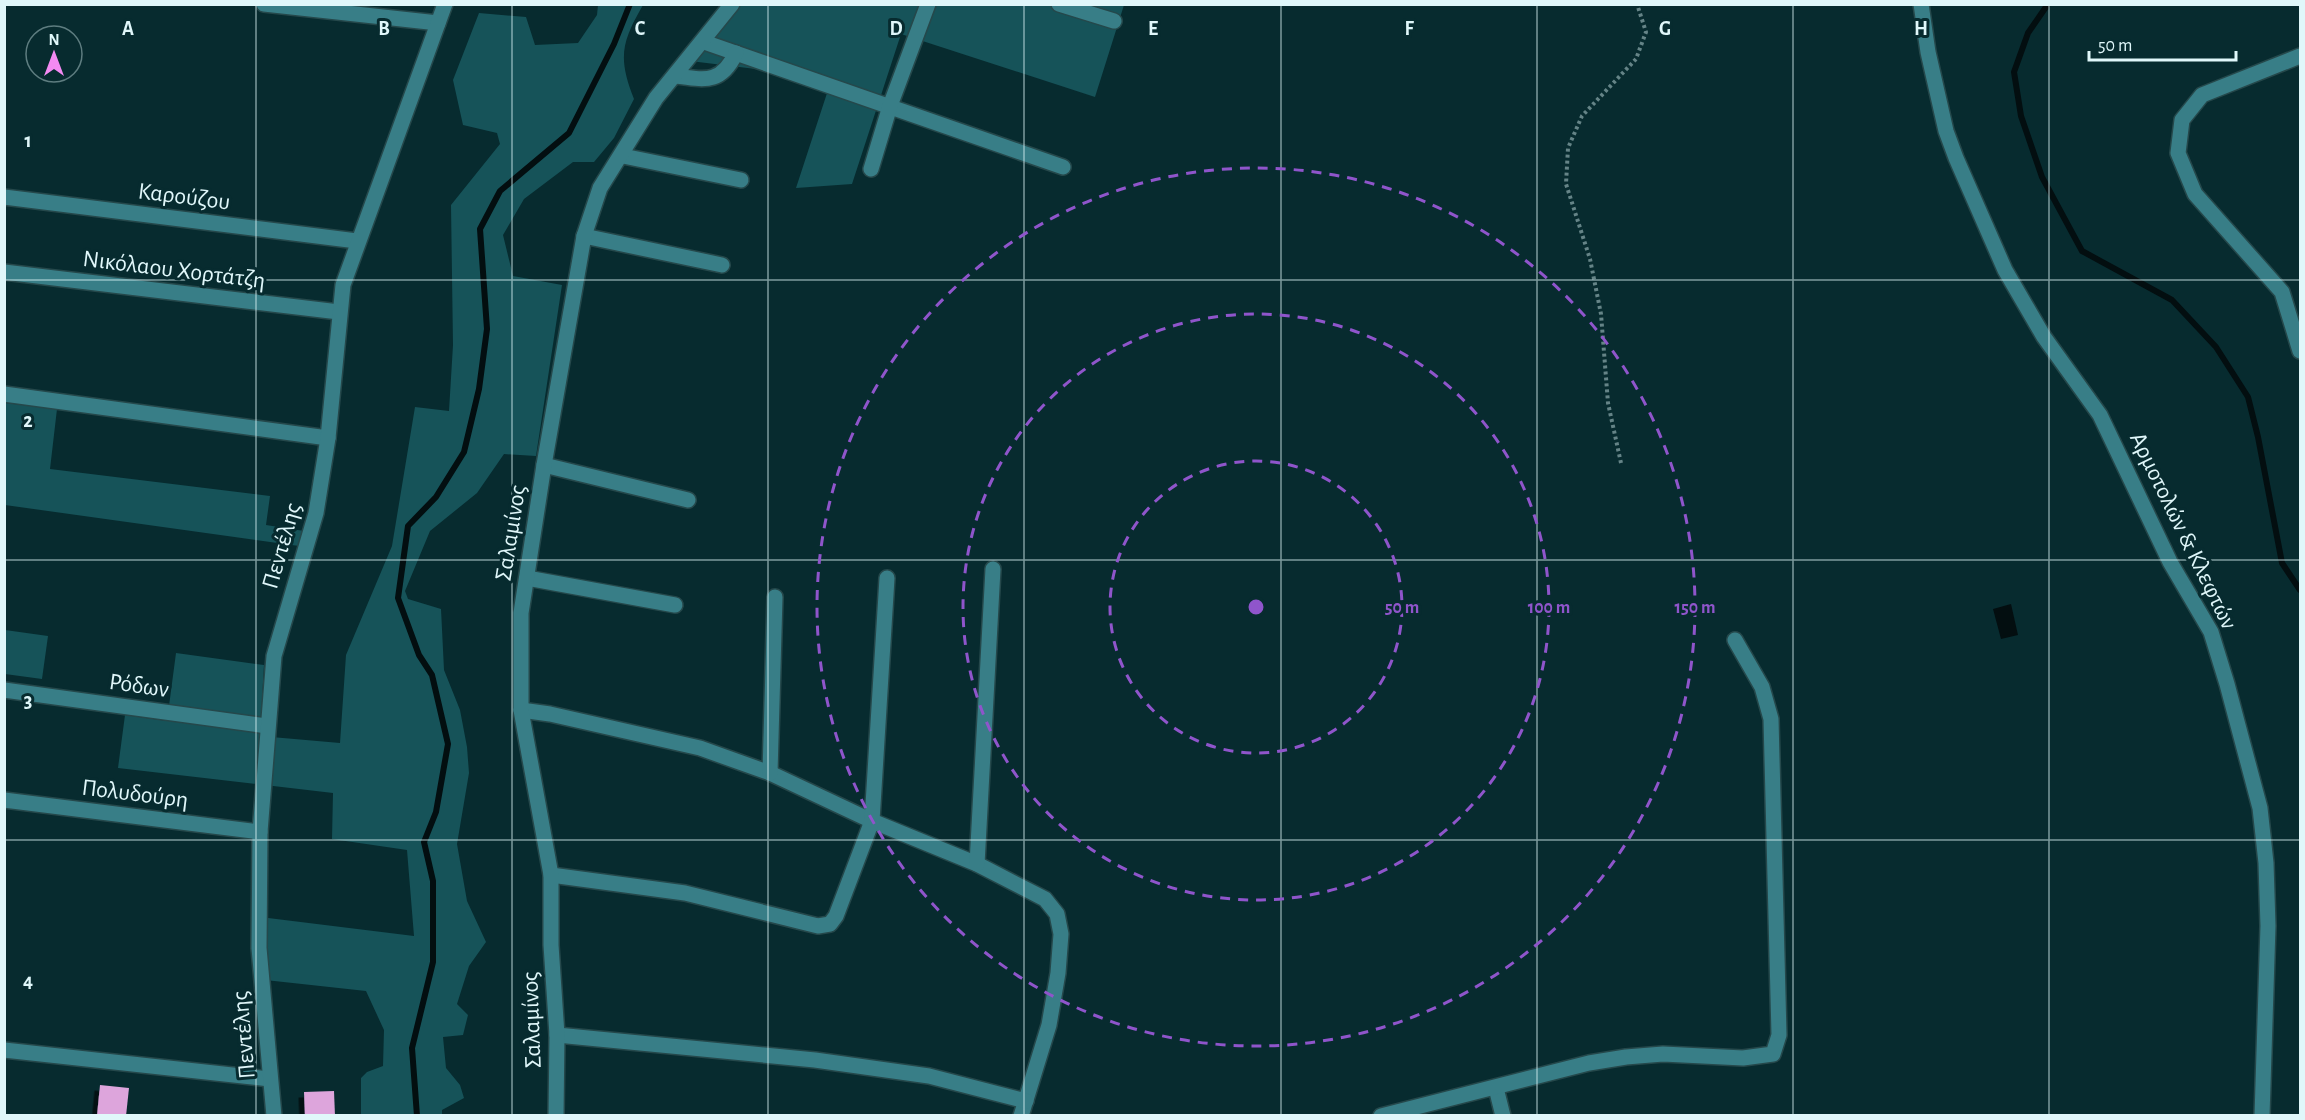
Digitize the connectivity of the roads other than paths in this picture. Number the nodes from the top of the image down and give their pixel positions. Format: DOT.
graph roads {
  1 [pos="264,4"];
  2 [pos="445,4"];
  3 [pos="732,4"];
  4 [pos="928,4"];
  5 [pos="1059,4"];
  6 [pos="1921,4"];
  7 [pos="1114,21"];
  8 [pos="438,23"];
  9 [pos="704,42"];
  10 [pos="736,54"];
  11 [pos="2301,56"];
  12 [pos="676,76"];
  13 [pos="890,106"];
  14 [pos="622,156"];
  15 [pos="1063,167"];
  16 [pos="871,169"];
  17 [pos="741,180"];
  18 [pos="4,197"];
  19 [pos="584,236"];
  20 [pos="357,241"];
  21 [pos="722,265"];
  22 [pos="4,272"];
  23 [pos="339,312"];
  24 [pos="2301,351"];
  25 [pos="4,394"];
  26 [pos="328,438"];
  27 [pos="544,465"];
  28 [pos="688,500"];
  29 [pos="993,569"];
  30 [pos="527,578"];
  31 [pos="887,578"];
  32 [pos="775,597"];
  33 [pos="675,605"];
  34 [pos="1735,640"];
  35 [pos="4,690"];
  36 [pos="521,710"];
  37 [pos="267,726"];
  38 [pos="770,773"];
  39 [pos="4,800"];
  40 [pos="872,821"];
  41 [pos="260,832"];
  42 [pos="977,864"];
  43 [pos="551,875"];
  44 [pos="557,1035"];
  45 [pos="4,1050"];
  46 [pos="270,1079"];
  47 [pos="1496,1088"];
  48 [pos="1024,1108"];
  49 [pos="274,1116"];
  50 [pos="556,1116"];
  51 [pos="1381,1116"];
  52 [pos="1503,1116"];
  53 [pos="2262,1116"];
  1 -- 8 [label="street"];
  2 -- 8 [label="street, Πεντέλης"];
  3 -- 9 [label="street, Σαλαμίνος"];
  4 -- 13 [label="street"];
  5 -- 7 [label="street"];
  6 -- 53 [label="street, Αρμοτολών & Κλεφτών"];
  8 -- 20 [label="street, Πεντέλης"];
  9 -- 10 [label="street"];
  9 -- 12 [label="street, Σαλαμίνος"];
  10 -- 12 [label="street"];
  10 -- 13 [label="street"];
  11 -- 24 [label="street"];
  12 -- 14 [label="street, Σαλαμίνος"];
  13 -- 15 [label="street"];
  13 -- 16 [label="street"];
  14 -- 17 [label="street"];
  14 -- 19 [label="street, Σαλαμίνος"];
  18 -- 20 [label="street, Καρούζου"];
  19 -- 21 [label="street"];
  19 -- 27 [label="street, Σαλαμίνος"];
  20 -- 23 [label="street, Πεντέλης"];
  22 -- 23 [label="street, Νικόλαου Χορτάτζη"];
  23 -- 26 [label="street, Πεντέλης"];
  25 -- 26 [label="street"];
  26 -- 37 [label="street, Πεντέλης"];
  27 -- 28 [label="street"];
  27 -- 30 [label="street, Σαλαμίνος"];
  29 -- 42 [label="street"];
  30 -- 33 [label="street"];
  30 -- 36 [label="street, Σαλαμίνος"];
  31 -- 40 [label="street"];
  32 -- 38 [label="street"];
  34 -- 47 [label="street"];
  35 -- 37 [label="street, Ρόδων"];
  36 -- 38 [label="street"];
  36 -- 43 [label="street, Σαλαμίνος"];
  37 -- 41 [label="street, Πεντέλης"];
  38 -- 40 [label="street"];
  39 -- 41 [label="street, Πολυδούρη"];
  40 -- 42 [label="street"];
  40 -- 43 [label="street"];
  41 -- 46 [label="street, Πεντέλης"];
  42 -- 48 [label="street"];
  43 -- 44 [label="street, Σαλαμίνος"];
  44 -- 48 [label="street"];
  44 -- 50 [label="street, Σαλαμίνος"];
  45 -- 46 [label="street"];
  46 -- 49 [label="street, Πεντέλης"];
  47 -- 51 [label="street"];
  47 -- 52 [label="street"];
}
